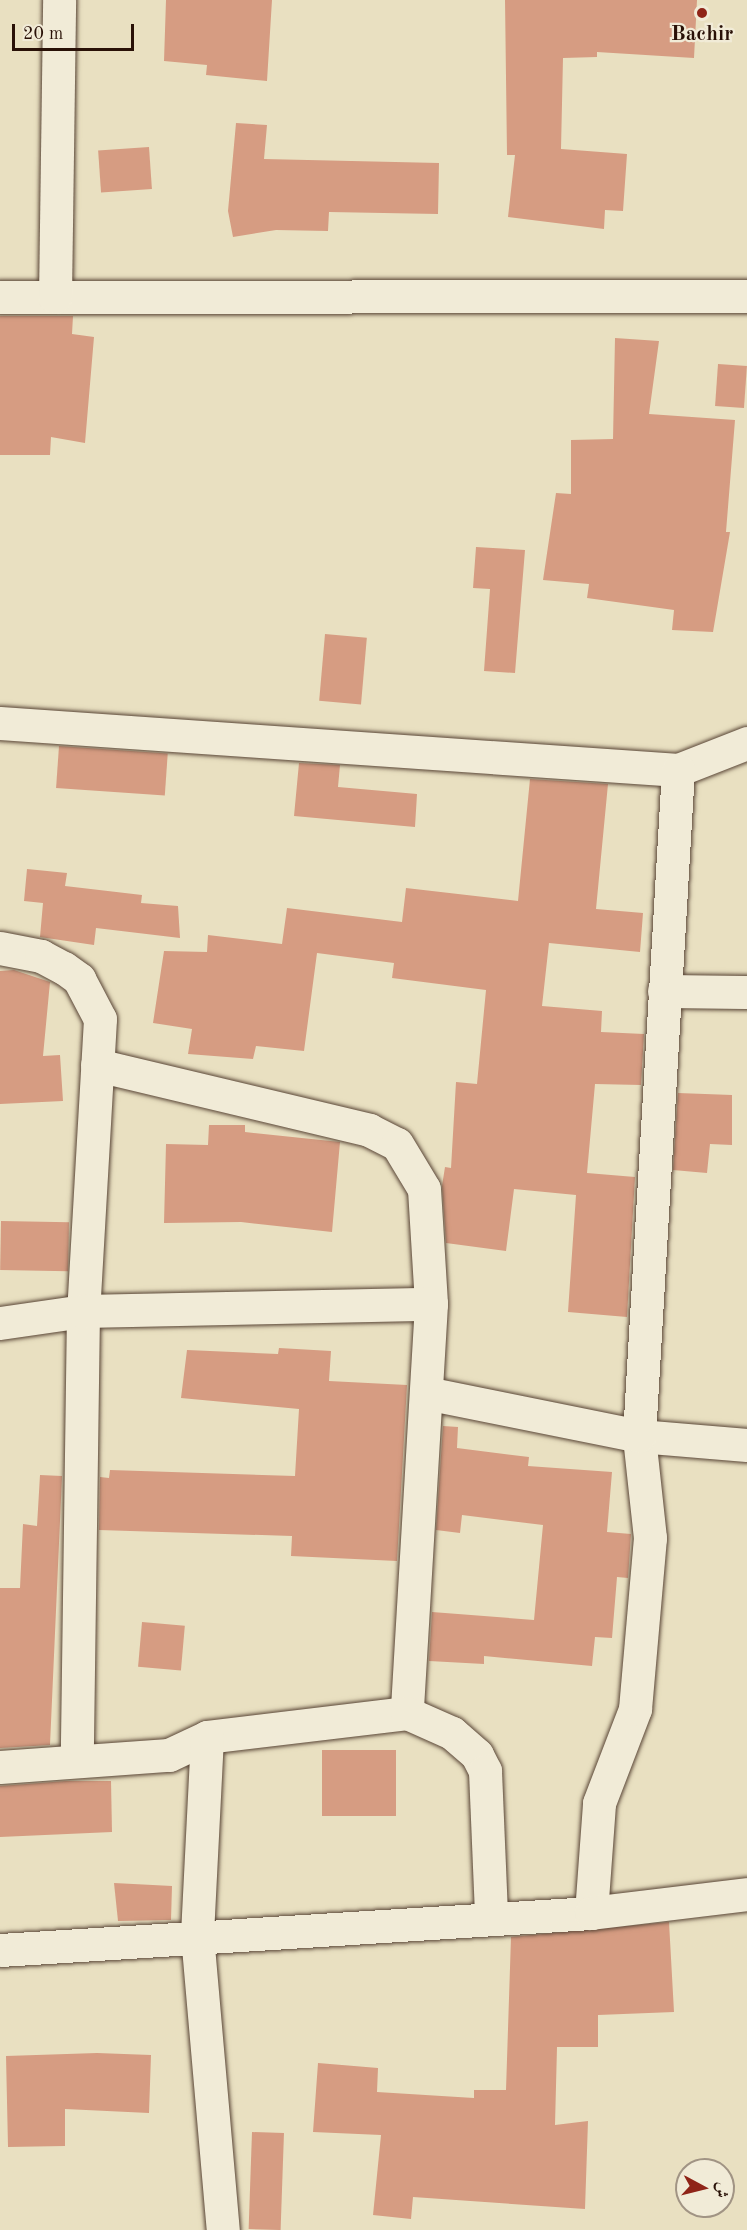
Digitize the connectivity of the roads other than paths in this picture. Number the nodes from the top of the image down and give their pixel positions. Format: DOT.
graph roads {
  1 [pos="59,0"];
  2 [pos="747,296"];
  3 [pos="0,297"];
  4 [pos="55,297"];
  5 [pos="0,723"];
  6 [pos="747,743"];
  7 [pos="678,770"];
  8 [pos="0,948"];
  9 [pos="664,991"];
  10 [pos="747,992"];
  11 [pos="97,1065"];
  12 [pos="430,1304"];
  13 [pos="83,1311"];
  14 [pos="0,1323"];
  15 [pos="426,1393"];
  16 [pos="639,1436"];
  17 [pos="747,1445"];
  18 [pos="407,1713"];
  19 [pos="207,1737"];
  20 [pos="76,1761"];
  21 [pos="0,1767"];
  22 [pos="747,1894"];
  23 [pos="591,1913"];
  24 [pos="491,1916"];
  25 [pos="197,1935"];
  26 [pos="0,1950"];
  27 [pos="223,2230"];
  1 -- 4 [label="street"];
  2 -- 4 [label="street"];
  3 -- 4 [label="street"];
  5 -- 7 [label="street"];
  6 -- 7 [label="street"];
  7 -- 9 [label="street"];
  8 -- 11 [label="street"];
  9 -- 10 [label="street"];
  9 -- 16 [label="street"];
  11 -- 12 [label="street"];
  11 -- 13 [label="street"];
  12 -- 13 [label="street"];
  12 -- 15 [label="street"];
  13 -- 14 [label="street"];
  13 -- 20 [label="street"];
  15 -- 16 [label="street"];
  15 -- 18 [label="street"];
  16 -- 17 [label="street"];
  16 -- 23 [label="street"];
  18 -- 19 [label="street"];
  18 -- 24 [label="street"];
  19 -- 20 [label="street"];
  19 -- 25 [label="street"];
  20 -- 21 [label="street"];
  22 -- 23 [label="street"];
  23 -- 24 [label="street"];
  24 -- 25 [label="street"];
  25 -- 26 [label="street"];
  25 -- 27 [label="street"];
}
